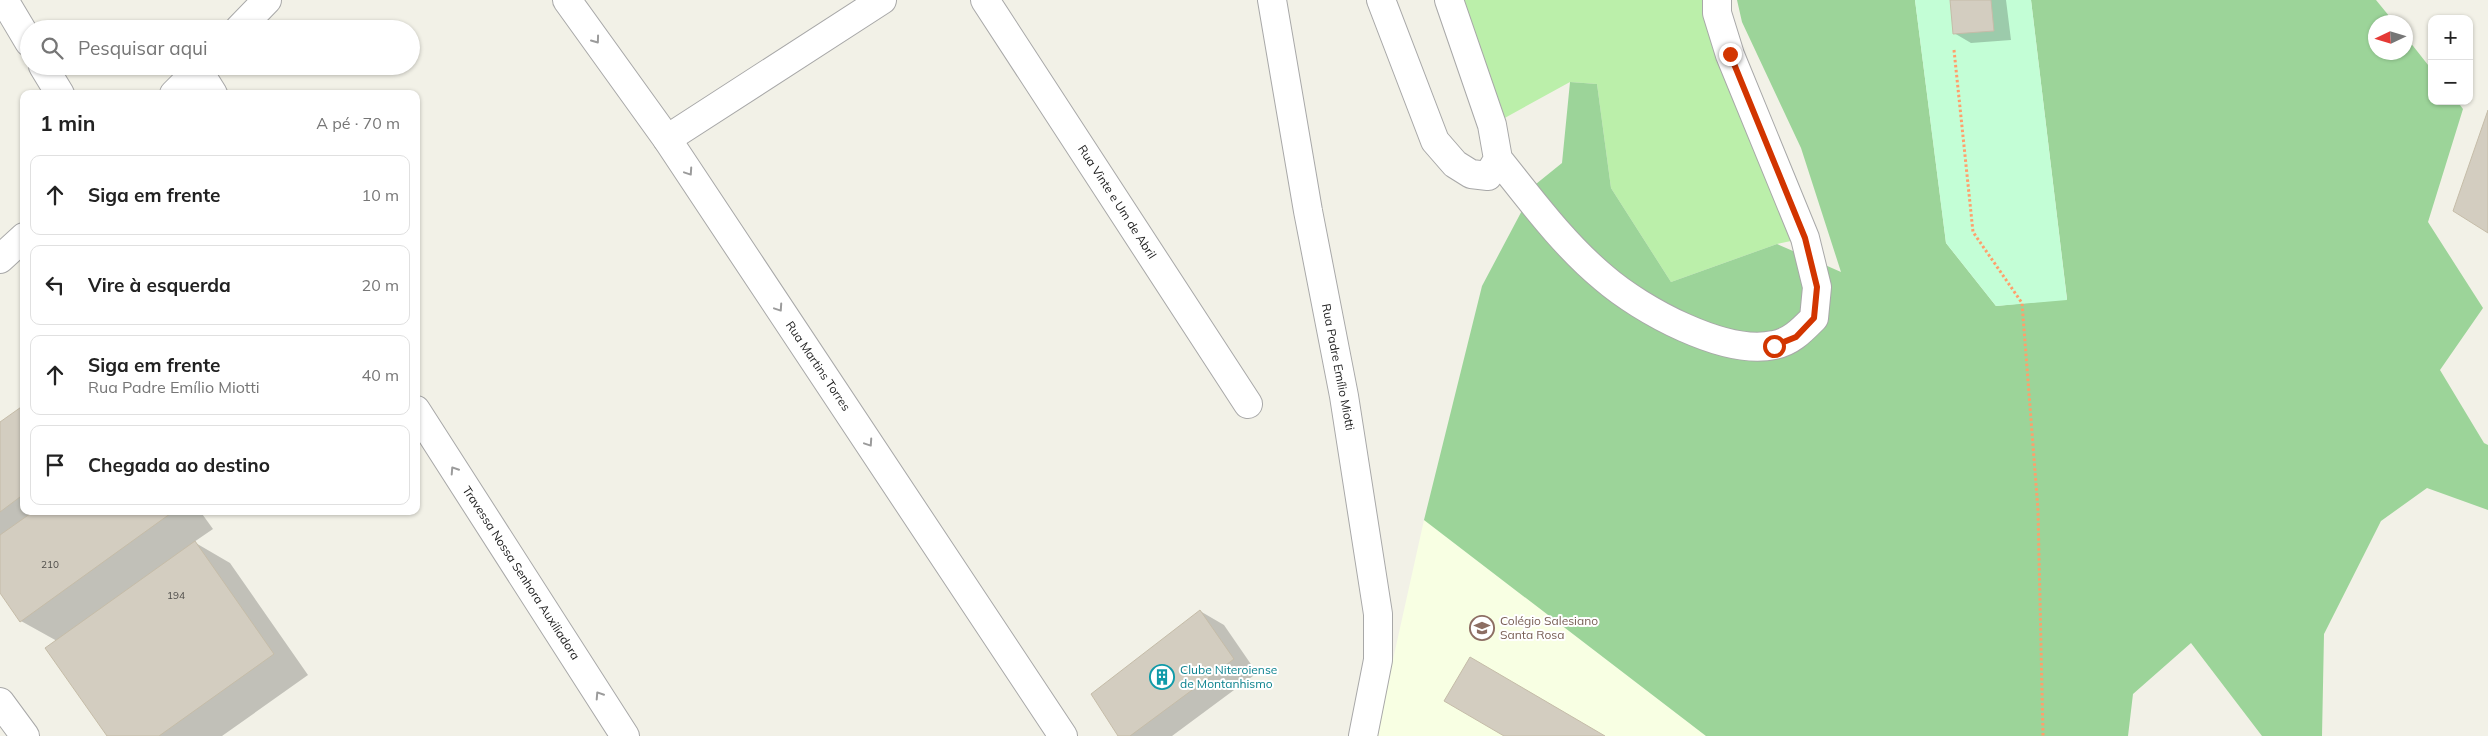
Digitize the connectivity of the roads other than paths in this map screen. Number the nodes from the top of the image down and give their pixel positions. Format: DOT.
graph roads {
  1 [pos="4,0"];
  2 [pos="267,0"];
  3 [pos="567,0"];
  4 [pos="882,0"];
  5 [pos="985,0"];
  6 [pos="1272,0"];
  7 [pos="1381,0"];
  8 [pos="1449,0"];
  9 [pos="1717,0"];
  10 [pos="248,20"];
  11 [pos="20,27"];
  12 [pos="48,75"];
  13 [pos="193,75"];
  14 [pos="204,75"];
  15 [pos="58,90"];
  16 [pos="178,90"];
  17 [pos="211,90"];
  18 [pos="667,139"];
  19 [pos="1498,158"];
  20 [pos="20,241"];
  21 [pos="0,259"];
  22 [pos="1248,404"];
  23 [pos="420,416"];
  24 [pos="0,702"];
  25 [pos="25,736"];
  26 [pos="625,736"];
  27 [pos="1063,736"];
  28 [pos="1363,736"];
  1 -- 11 [label="street"];
  2 -- 10 [label="street"];
  3 -- 18 [label="street, Rua Martins Torres, one-way"];
  4 -- 18 [label="street"];
  5 -- 22 [label="street, Rua Vinte e Um de Abril"];
  6 -- 28 [label="street, Rua Padre Emílio Miotti"];
  7 -- 19 [label="street"];
  8 -- 19 [label="street"];
  9 -- 19 [label="street"];
  12 -- 15 [label="street"];
  13 -- 16 [label="street"];
  14 -- 17 [label="street"];
  18 -- 27 [label="street, Rua Martins Torres, one-way"];
  20 -- 21 [label="street"];
  26 -- 23 [label="street, Travessa Nossa Senhora Auxiliadora, one-way"];
  24 -- 25 [label="street"];
}
